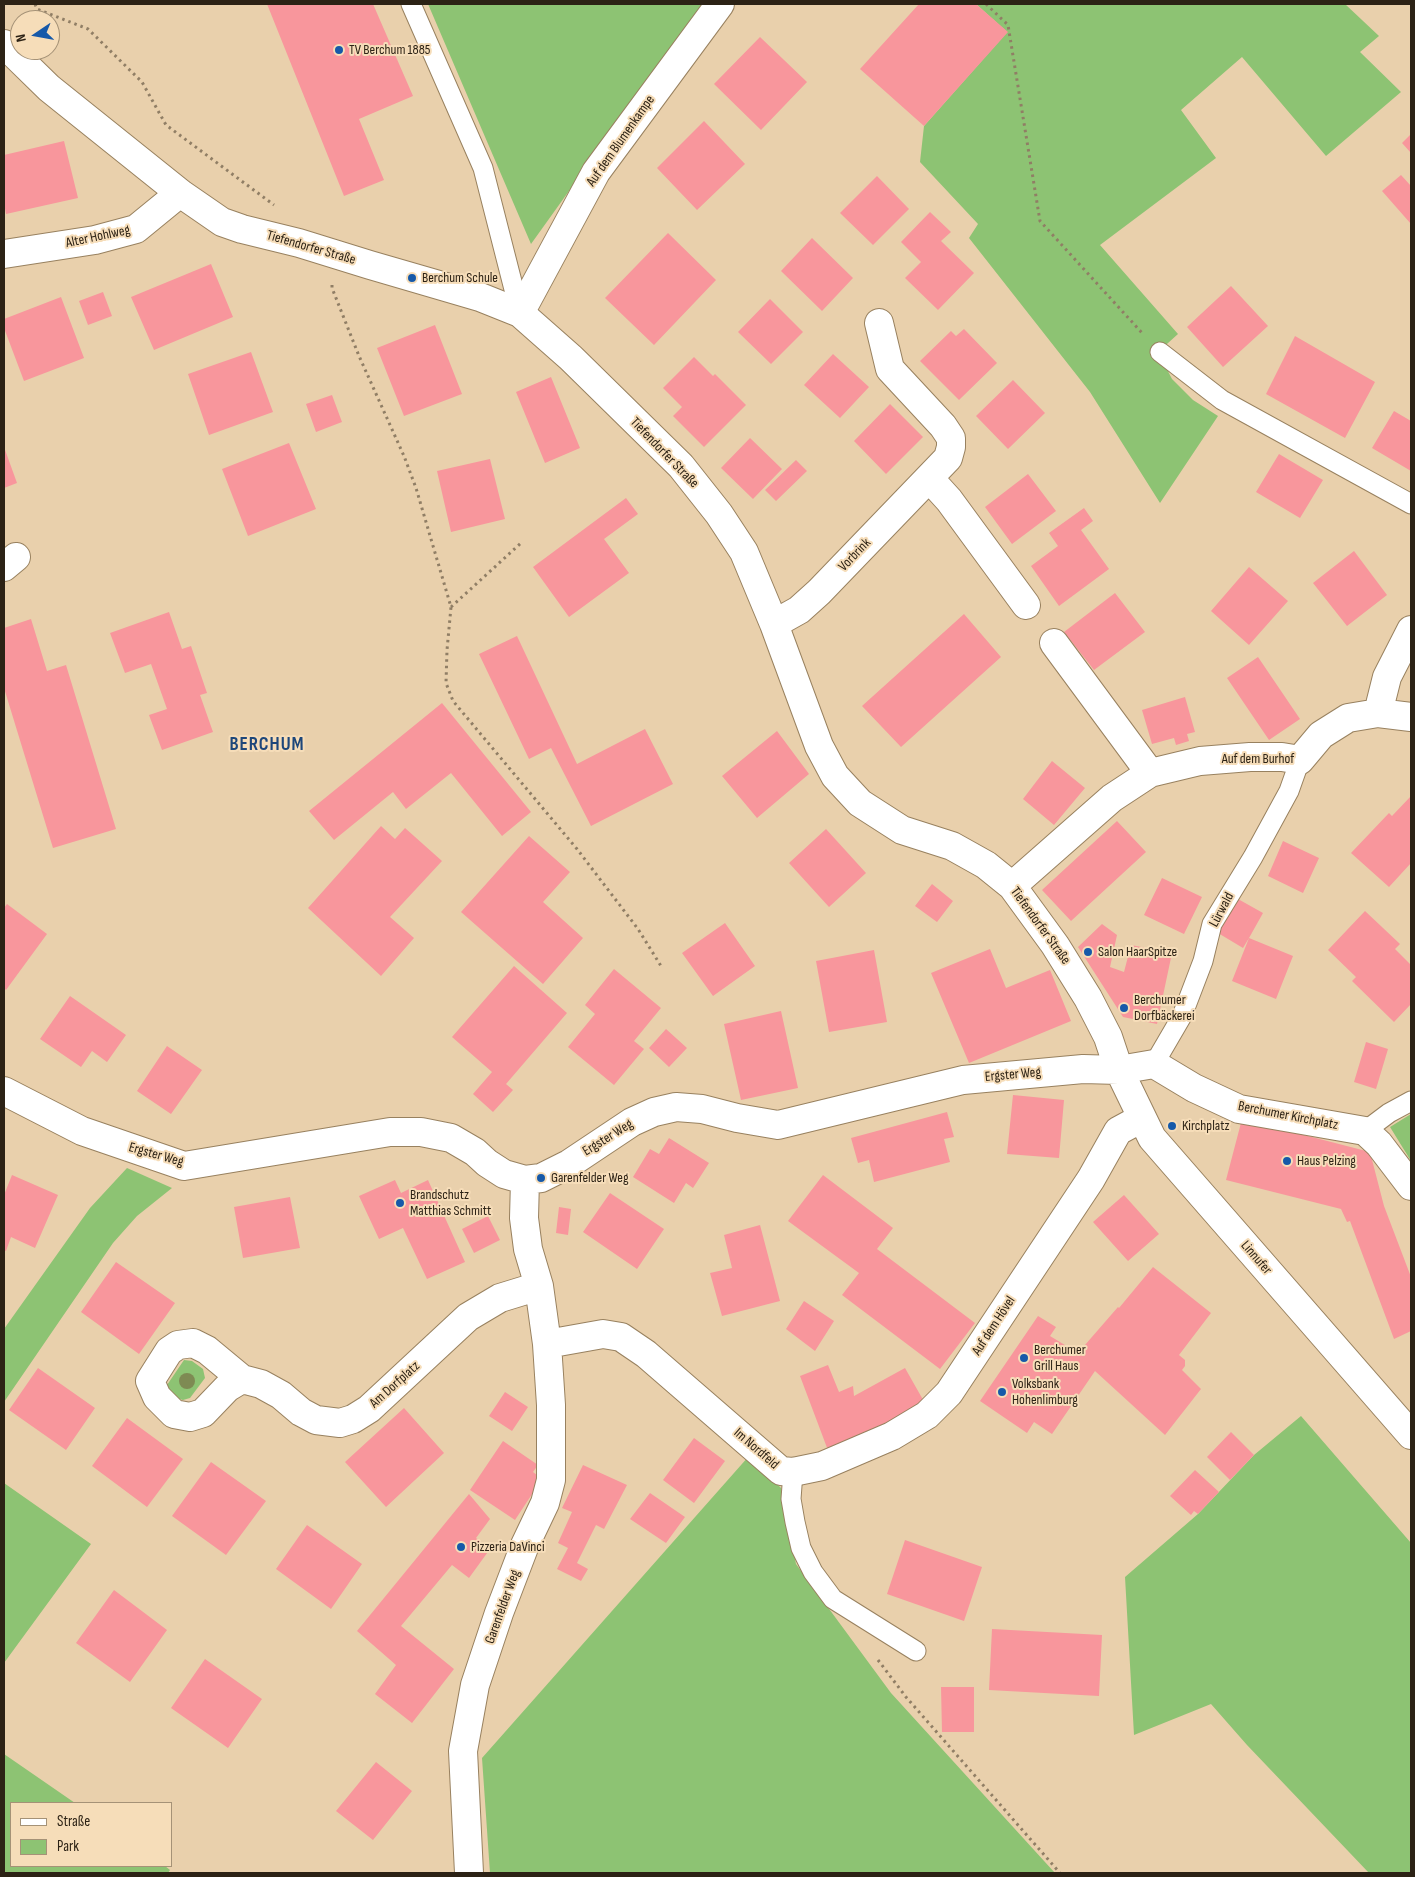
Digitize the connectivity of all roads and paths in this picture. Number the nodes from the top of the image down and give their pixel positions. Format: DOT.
graph roads {
  1 [pos="35,4"];
  2 [pos="411,4"];
  3 [pos="720,4"];
  4 [pos="986,4"];
  5 [pos="4,44"];
  6 [pos="180,193"];
  7 [pos="299,243"];
  8 [pos="4,254"];
  9 [pos="337,256"];
  10 [pos="520,313"];
  11 [pos="879,323"];
  12 [pos="1160,352"];
  13 [pos="929,478"];
  14 [pos="1411,504"];
  15 [pos="521,543"];
  16 [pos="1026,605"];
  17 [pos="451,607"];
  18 [pos="774,624"];
  19 [pos="1411,630"];
  20 [pos="1054,643"];
  21 [pos="1378,713"];
  22 [pos="1411,717"];
  23 [pos="1300,760"];
  24 [pos="1150,773"];
  25 [pos="1012,886"];
  26 [pos="661,966"];
  27 [pos="1154,1064"];
  28 [pos="1120,1070"];
  29 [pos="4,1091"];
  30 [pos="1411,1101"];
  31 [pos="1142,1118"];
  32 [pos="1366,1131"];
  33 [pos="525,1180"];
  34 [pos="1411,1186"];
  35 [pos="539,1286"];
  36 [pos="547,1344"];
  37 [pos="242,1379"];
  38 [pos="1411,1435"];
  39 [pos="793,1472"];
  40 [pos="916,1651"];
  41 [pos="878,1660"];
  42 [pos="469,1873"];
  43 [pos="1060,1873"];
  1 -- 7 [label="path"];
  2 -- 10 [label="lane"];
  3 -- 10 [label="street, Auf dem Blumenkampe"];
  4 -- 12 [label="path"];
  5 -- 6 [label="street, Tiefendorfer Straße"];
  6 -- 7 [label="street, Tiefendorfer Straße"];
  6 -- 8 [label="street, Alter Hohlweg"];
  7 -- 9 [label="street, Tiefendorfer Straße"];
  9 -- 10 [label="street, Tiefendorfer Straße"];
  9 -- 17 [label="path"];
  10 -- 18 [label="street, Tiefendorfer Straße"];
  11 -- 13 [label="street, Vorbrink"];
  12 -- 14 [label="lane"];
  13 -- 16 [label="street"];
  13 -- 18 [label="street, Vorbrink"];
  15 -- 17 [label="path"];
  17 -- 26 [label="path"];
  18 -- 25 [label="street, Tiefendorfer Straße"];
  19 -- 21 [label="street"];
  20 -- 24 [label="street"];
  21 -- 22 [label="street, Auf dem Burhof"];
  21 -- 23 [label="street, Auf dem Burhof"];
  23 -- 24 [label="street, Auf dem Burhof"];
  23 -- 27 [label="lane, Lürwald"];
  24 -- 25 [label="street, Auf dem Burhof"];
  25 -- 28 [label="street, Tiefendorfer Straße"];
  27 -- 28 [label="street"];
  27 -- 32 [label="street, Berchumer Kirchplatz"];
  28 -- 31 [label="street, Linnufer"];
  28 -- 33 [label="street, Ergster Weg"];
  29 -- 33 [label="street, Ergster Weg"];
  30 -- 32 [label="lane"];
  31 -- 38 [label="street, Linnufer"];
  31 -- 39 [label="street, Auf dem Hövel"];
  32 -- 34 [label="street"];
  33 -- 35 [label="street"];
  35 -- 36 [label="street"];
  35 -- 37 [label="street, Am Dorfplatz"];
  36 -- 39 [label="street, Im Nordfeld"];
  36 -- 42 [label="street, Garenfelder Weg"];
  39 -- 40 [label="lane, Im Nordfeld"];
  41 -- 43 [label="path"];
}
